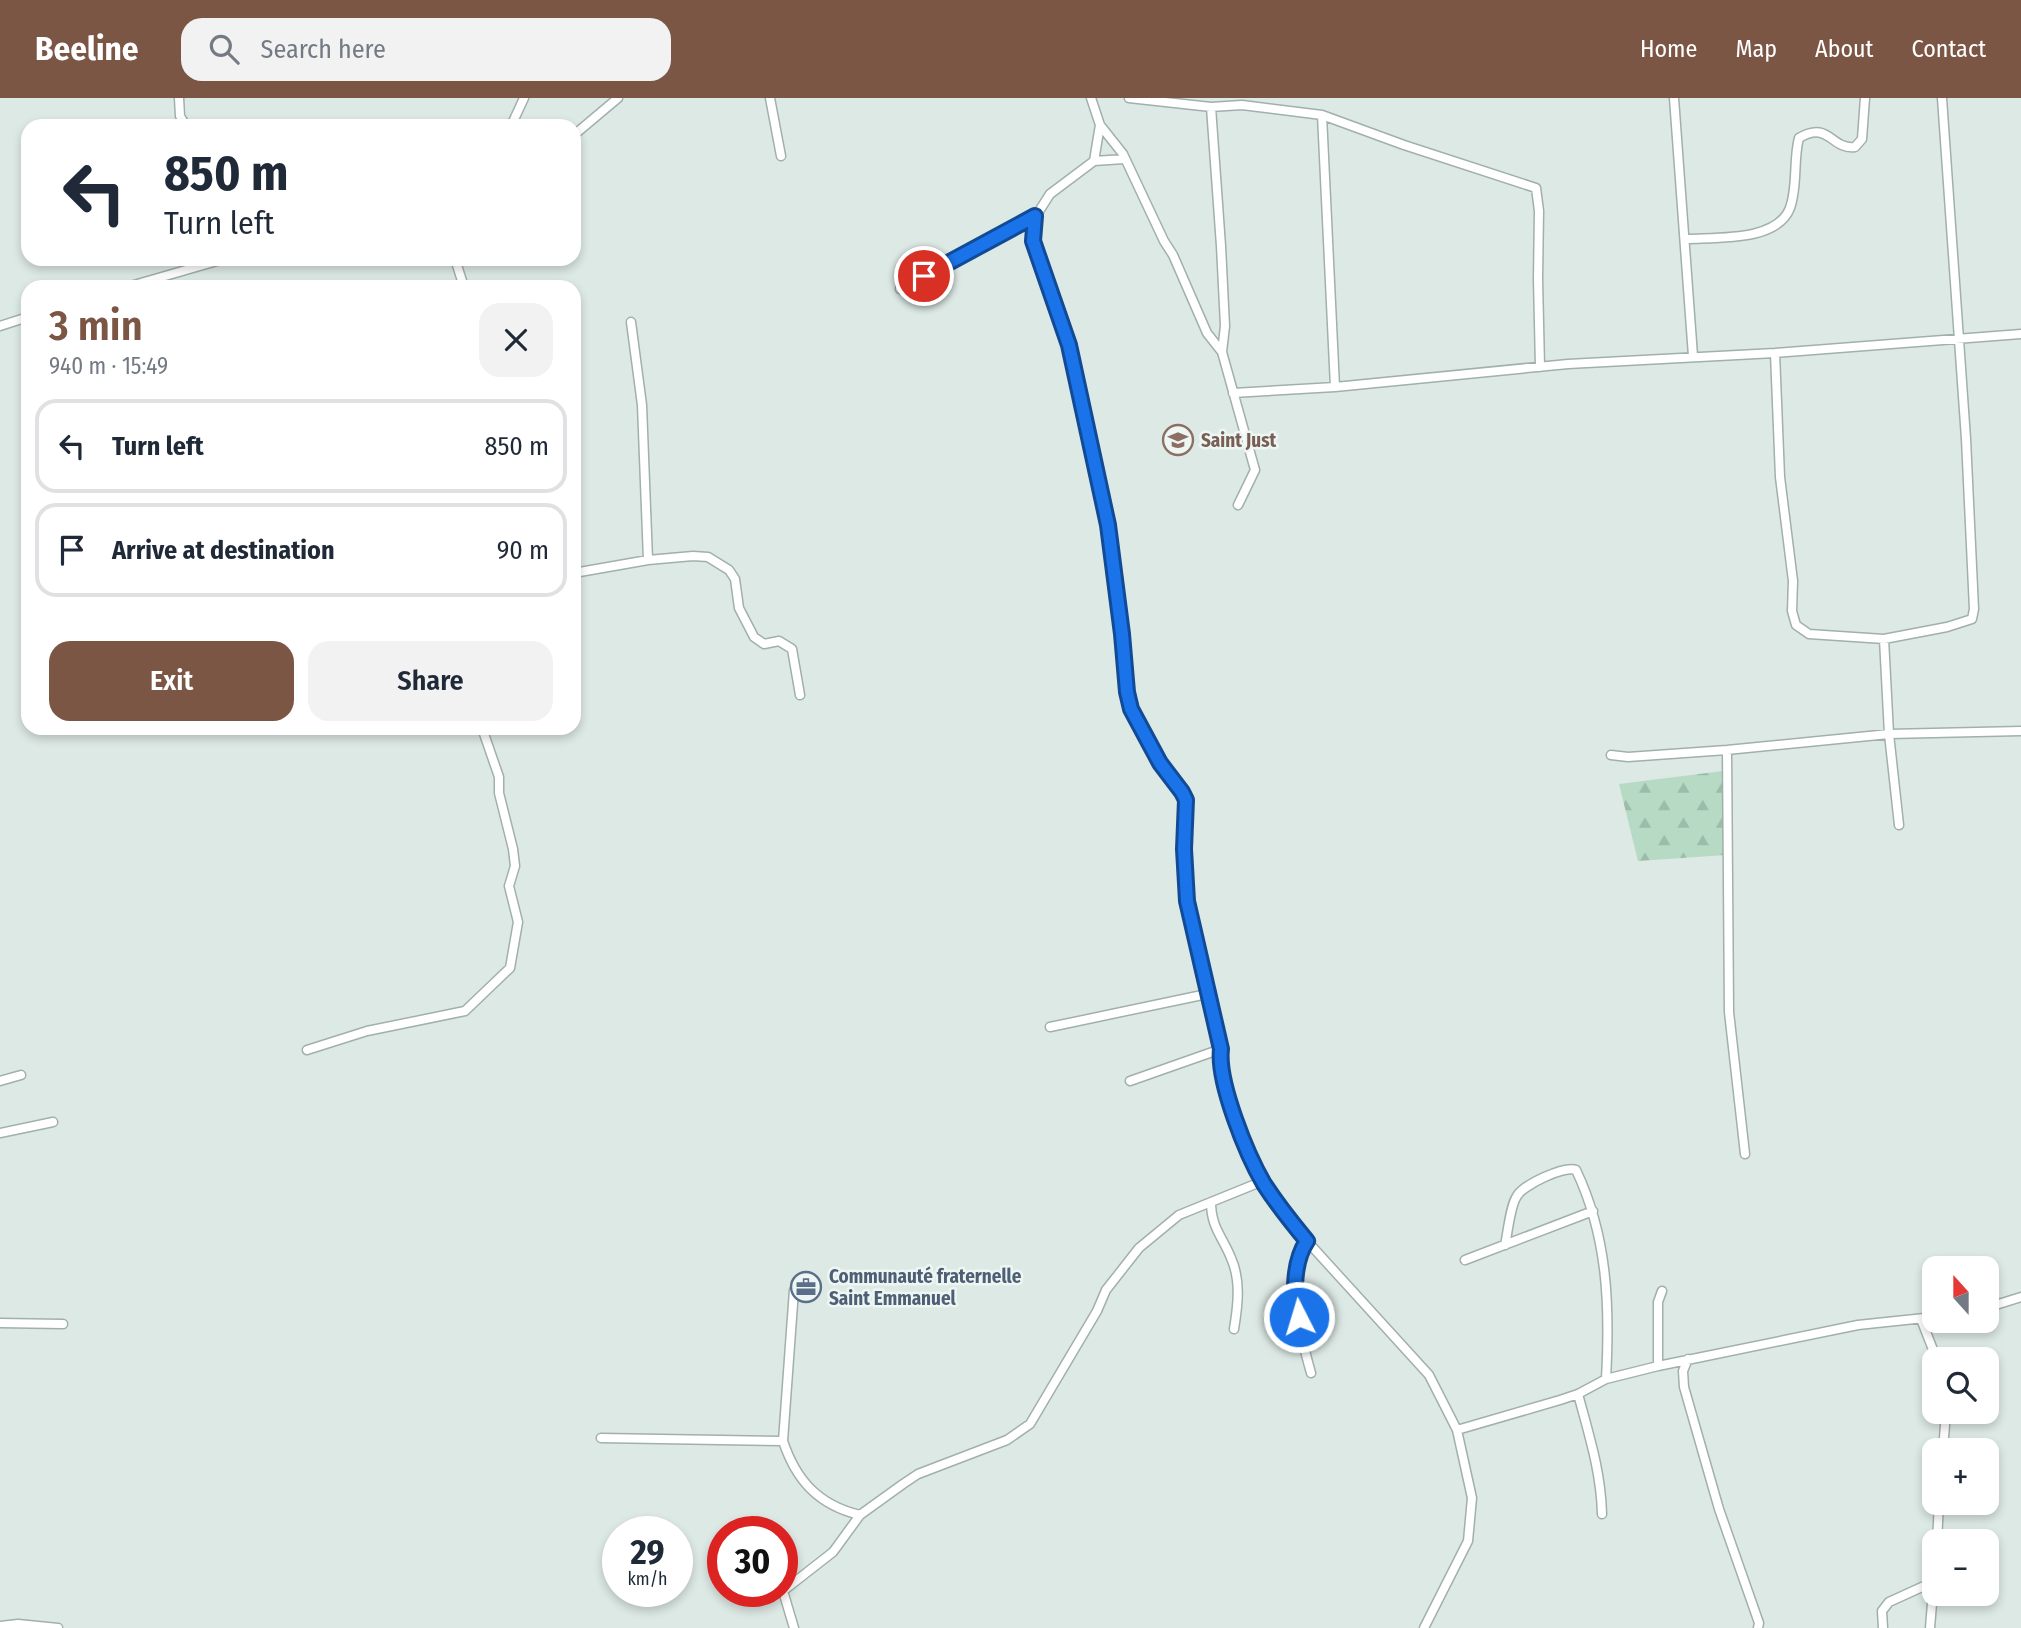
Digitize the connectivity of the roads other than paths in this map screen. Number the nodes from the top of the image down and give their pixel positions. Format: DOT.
graph roads {
  1 [pos="179,98"];
  2 [pos="524,98"];
  3 [pos="618,98"];
  4 [pos="770,98"];
  5 [pos="1091,98"];
  6 [pos="1129,98"];
  7 [pos="1674,98"];
  8 [pos="1865,98"];
  9 [pos="1942,98"];
  10 [pos="1211,107"];
  11 [pos="1322,115"];
  12 [pos="182,119"];
  13 [pos="514,119"];
  14 [pos="1100,125"];
  15 [pos="581,129"];
  16 [pos="782,156"];
  17 [pos="1124,159"];
  18 [pos="1094,161"];
  19 [pos="1035,216"];
  20 [pos="1686,239"];
  21 [pos="202,266"];
  22 [pos="157,280"];
  23 [pos="900,289"];
  24 [pos="21,319"];
  25 [pos="631,322"];
  26 [pos="0,326"];
  27 [pos="2021,334"];
  28 [pos="1959,340"];
  29 [pos="1223,352"];
  30 [pos="1775,353"];
  31 [pos="1693,356"];
  32 [pos="1540,367"];
  33 [pos="1335,387"];
  34 [pos="1233,393"];
  35 [pos="1238,505"];
  36 [pos="648,560"];
  37 [pos="581,572"];
  38 [pos="1884,639"];
  39 [pos="800,695"];
  40 [pos="2021,731"];
  41 [pos="1889,734"];
  42 [pos="484,735"];
  43 [pos="1727,750"];
  44 [pos="1611,755"];
  45 [pos="1899,825"];
  46 [pos="1207,994"];
  47 [pos="1051,1027"];
  48 [pos="1221,1049"];
  49 [pos="307,1050"];
  50 [pos="21,1075"];
  51 [pos="0,1081"];
  52 [pos="1130,1081"];
  53 [pos="53,1122"];
  54 [pos="0,1133"];
  55 [pos="1745,1154"];
  56 [pos="1263,1181"];
  57 [pos="1211,1202"];
  58 [pos="1593,1211"];
  59 [pos="1307,1241"];
  60 [pos="1505,1245"];
  61 [pos="1465,1260"];
  62 [pos="794,1290"];
  63 [pos="1662,1291"];
  64 [pos="2021,1297"];
  65 [pos="1999,1304"];
  66 [pos="1922,1319"];
  67 [pos="0,1323"];
  68 [pos="63,1324"];
  69 [pos="1234,1329"];
  70 [pos="1688,1359"];
  71 [pos="1658,1366"];
  72 [pos="1311,1373"];
  73 [pos="1606,1379"];
  74 [pos="1578,1394"];
  75 [pos="1457,1430"];
  76 [pos="601,1438"];
  77 [pos="783,1441"];
  78 [pos="860,1514"];
  79 [pos="1602,1514"];
  80 [pos="1922,1587"];
  81 [pos="1931,1606"];
  82 [pos="0,1626"];
  83 [pos="58,1628"];
  84 [pos="794,1628"];
  85 [pos="1424,1628"];
  86 [pos="1758,1628"];
  87 [pos="1883,1628"];
  88 [pos="1930,1628"];
  1 -- 12 [label="street"];
  2 -- 13 [label="street"];
  3 -- 15 [label="street"];
  4 -- 16 [label="street"];
  5 -- 14 [label="street"];
  6 -- 10 [label="street"];
  7 -- 20 [label="street"];
  8 -- 20 [label="street"];
  9 -- 28 [label="street"];
  10 -- 11 [label="street"];
  10 -- 29 [label="street"];
  11 -- 32 [label="street"];
  11 -- 33 [label="street"];
  14 -- 17 [label="street"];
  14 -- 18 [label="street"];
  17 -- 18 [label="street"];
  17 -- 29 [label="street"];
  18 -- 19 [label="street"];
  19 -- 23 [label="street"];
  19 -- 46 [label="street"];
  20 -- 31 [label="street"];
  21 -- 22 [label="street"];
  24 -- 26 [label="street"];
  25 -- 36 [label="street"];
  27 -- 28 [label="street"];
  28 -- 30 [label="street"];
  28 -- 38 [label="street"];
  29 -- 34 [label="street"];
  30 -- 31 [label="street"];
  30 -- 38 [label="street"];
  31 -- 32 [label="street"];
  32 -- 33 [label="street"];
  33 -- 34 [label="street"];
  34 -- 35 [label="street"];
  36 -- 37 [label="street"];
  36 -- 39 [label="street"];
  38 -- 41 [label="street"];
  40 -- 41 [label="street"];
  41 -- 43 [label="street"];
  41 -- 45 [label="street"];
  42 -- 49 [label="street"];
  43 -- 44 [label="street"];
  43 -- 55 [label="street"];
  46 -- 47 [label="street"];
  46 -- 48 [label="street"];
  48 -- 52 [label="street"];
  48 -- 56 [label="street"];
  50 -- 51 [label="street"];
  53 -- 54 [label="street"];
  56 -- 57 [label="street"];
  56 -- 59 [label="street"];
  57 -- 69 [label="street"];
  57 -- 78 [label="street"];
  58 -- 60 [label="street"];
  58 -- 60 [label="street"];
  58 -- 73 [label="street"];
  59 -- 72 [label="street"];
  59 -- 75 [label="street"];
  60 -- 61 [label="street"];
  62 -- 77 [label="street"];
  63 -- 71 [label="street"];
  64 -- 65 [label="street"];
  66 -- 70 [label="street"];
  67 -- 68 [label="street"];
  70 -- 71 [label="street"];
  70 -- 86 [label="street"];
  71 -- 73 [label="street"];
  73 -- 74 [label="street"];
  74 -- 75 [label="street"];
  74 -- 79 [label="street"];
  75 -- 85 [label="street"];
  76 -- 77 [label="street"];
  77 -- 78 [label="street"];
  78 -- 84 [label="street"];
  80 -- 87 [label="street"];
  81 -- 88 [label="street"];
  82 -- 83 [label="street"];
}
